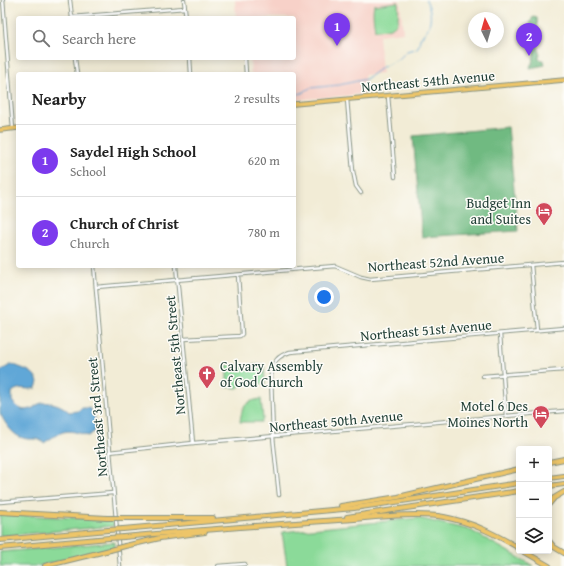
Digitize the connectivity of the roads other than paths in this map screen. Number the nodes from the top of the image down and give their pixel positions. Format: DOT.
graph roads {
  1 [pos="3,0"];
  2 [pos="70,0"];
  3 [pos="184,0"];
  4 [pos="185,8"];
  5 [pos="72,16"];
  6 [pos="95,16"];
  7 [pos="186,16"];
  8 [pos="75,60"];
  9 [pos="190,60"];
  10 [pos="245,60"];
  11 [pos="77,72"];
  12 [pos="191,72"];
  13 [pos="246,72"];
  14 [pos="564,80"];
  15 [pos="388,96"];
  16 [pos="347,99"];
  17 [pos="296,104"];
  18 [pos="13,128"];
  19 [pos="0,130"];
  20 [pos="396,177"];
  21 [pos="361,193"];
  22 [pos="564,262"];
  23 [pos="531,265"];
  24 [pos="94,268"];
  25 [pos="176,268"];
  26 [pos="238,275"];
  27 [pos="178,280"];
  28 [pos="96,287"];
  29 [pos="564,328"];
  30 [pos="537,330"];
  31 [pos="500,334"];
  32 [pos="184,339"];
  33 [pos="564,370"];
  34 [pos="503,374"];
  35 [pos="482,376"];
  36 [pos="564,410"];
  37 [pos="506,416"];
  38 [pos="274,437"];
  39 [pos="193,443"];
  40 [pos="110,452"];
  41 [pos="564,459"];
  42 [pos="552,461"];
  43 [pos="516,470"];
  44 [pos="564,476"];
  45 [pos="552,478"];
  46 [pos="516,483"];
  47 [pos="564,484"];
  48 [pos="552,486"];
  49 [pos="516,491"];
  50 [pos="564,492"];
  51 [pos="113,493"];
  52 [pos="279,495"];
  53 [pos="552,500"];
  54 [pos="0,502"];
  55 [pos="316,511"];
  56 [pos="0,512"];
  57 [pos="245,517"];
  58 [pos="317,521"];
  59 [pos="247,526"];
  60 [pos="0,540"];
  61 [pos="552,545"];
  62 [pos="516,546"];
  63 [pos="0,548"];
  64 [pos="564,553"];
  65 [pos="528,554"];
  66 [pos="245,564"];
  67 [pos="45,566"];
  68 [pos="120,566"];
  69 [pos="218,566"];
  70 [pos="549,566"];
  1 -- 18 [label="street"];
  2 -- 5 [label="street"];
  3 -- 4 [label="street"];
  4 -- 6 [label="street"];
  4 -- 7 [label="street"];
  8 -- 11 [label="street"];
  9 -- 12 [label="street"];
  10 -- 13 [label="street"];
  14 -- 15 [label="main road, Northeast 54th Avenue"];
  15 -- 16 [label="main road, Northeast 54th Avenue"];
  15 -- 20 [label="street"];
  16 -- 17 [label="main road, Northeast 54th Avenue"];
  16 -- 21 [label="street"];
  18 -- 19 [label="main road"];
  22 -- 23 [label="street, Northeast 52nd Avenue"];
  23 -- 26 [label="street, Northeast 52nd Avenue"];
  23 -- 30 [label="street"];
  24 -- 28 [label="street, Northeast 3rd Street"];
  25 -- 27 [label="street, Northeast 5th Street"];
  26 -- 27 [label="street, Northeast 52nd Avenue"];
  26 -- 32 [label="street"];
  27 -- 28 [label="street, Northeast 52nd Avenue"];
  27 -- 32 [label="street, Northeast 5th Street"];
  28 -- 40 [label="street, Northeast 3rd Street"];
  29 -- 30 [label="street, Northeast 51st Avenue"];
  30 -- 31 [label="street, Northeast 51st Avenue"];
  31 -- 34 [label="street"];
  31 -- 38 [label="street, Northeast 51st Avenue"];
  32 -- 39 [label="street, Northeast 5th Street"];
  33 -- 34 [label="street"];
  34 -- 35 [label="street"];
  34 -- 37 [label="street"];
  36 -- 37 [label="street, Northeast 50th Avenue"];
  37 -- 38 [label="street, Northeast 50th Avenue"];
  38 -- 39 [label="street, Northeast 50th Avenue"];
  38 -- 52 [label="street"];
  39 -- 40 [label="street, Northeast 50th Avenue"];
  40 -- 51 [label="street, Northeast 3rd Street"];
  41 -- 42 [label="highway"];
  43 -- 55 [label="highway"];
  44 -- 45 [label="highway"];
  46 -- 55 [label="highway"];
  47 -- 48 [label="highway"];
  49 -- 58 [label="highway"];
  50 -- 53 [label="highway"];
  51 -- 54 [label="street"];
  51 -- 68 [label="street, Northeast 3rd Street"];
  55 -- 57 [label="highway"];
  56 -- 57 [label="highway, bridge"];
  57 -- 60 [label="highway, bridge"];
  58 -- 59 [label="highway"];
  58 -- 62 [label="highway"];
  59 -- 63 [label="highway, bridge"];
  59 -- 67 [label="highway, bridge"];
  61 -- 64 [label="highway"];
  65 -- 70 [label="highway"];
  66 -- 69 [label="street"];
}
